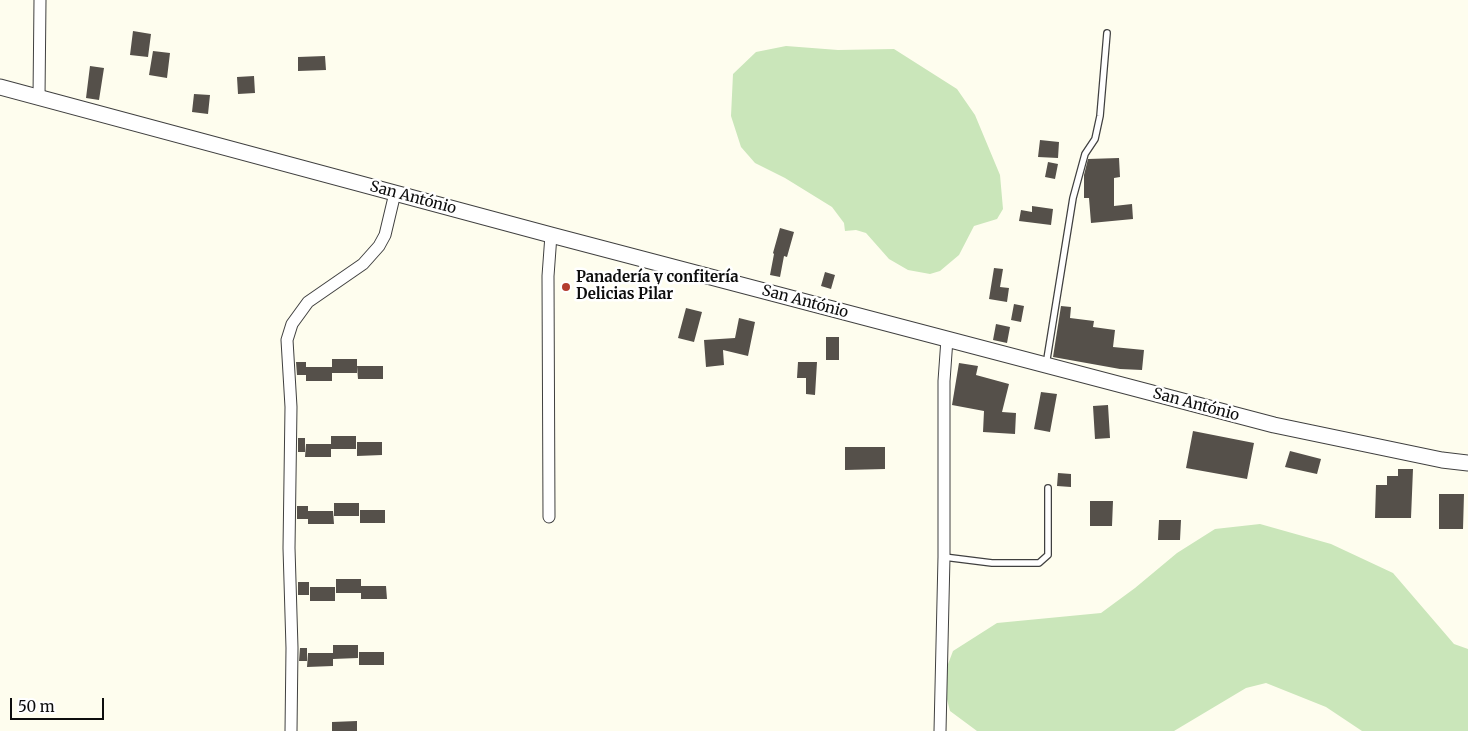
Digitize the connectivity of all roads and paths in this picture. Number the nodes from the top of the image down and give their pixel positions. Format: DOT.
graph roads {
  1 [pos="40,0"];
  2 [pos="1107,33"];
  3 [pos="0,87"];
  4 [pos="39,97"];
  5 [pos="394,193"];
  6 [pos="551,235"];
  7 [pos="947,339"];
  8 [pos="1046,365"];
  9 [pos="1468,463"];
  10 [pos="1048,488"];
  11 [pos="549,517"];
  12 [pos="944,558"];
  13 [pos="291,731"];
  14 [pos="940,731"];
  1 -- 4 [label="street"];
  2 -- 8 [label="lane"];
  3 -- 4 [label="street, San António"];
  4 -- 5 [label="street, San António"];
  5 -- 6 [label="street, San António"];
  5 -- 13 [label="street"];
  6 -- 7 [label="street, San António"];
  6 -- 11 [label="street"];
  7 -- 8 [label="street, San António"];
  7 -- 12 [label="street"];
  8 -- 9 [label="street, San António"];
  10 -- 12 [label="lane"];
  12 -- 14 [label="street"];
}
